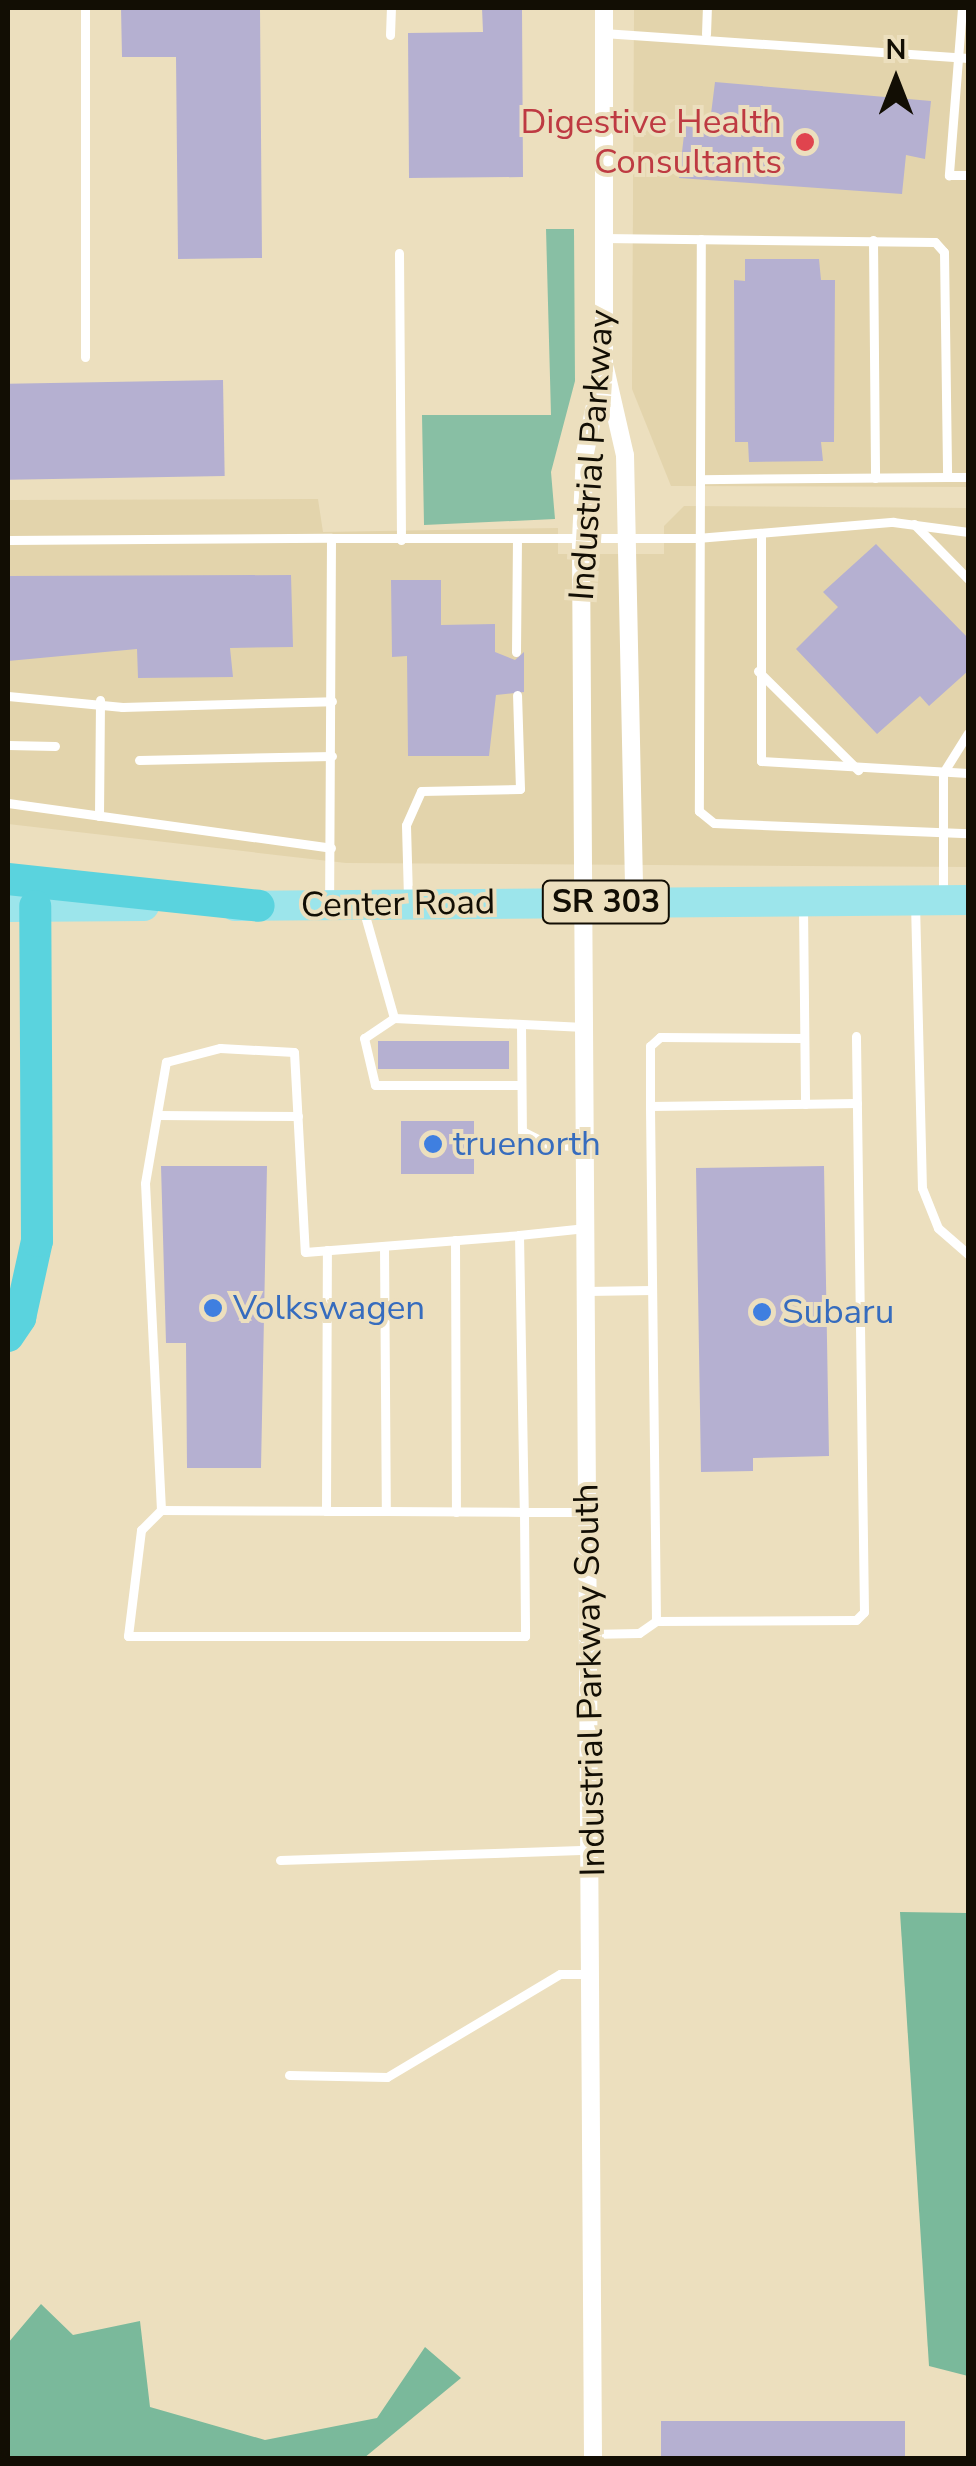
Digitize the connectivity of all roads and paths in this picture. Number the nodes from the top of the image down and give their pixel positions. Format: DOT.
graph roads {
  1 [pos="85,8"];
  2 [pos="391,8"];
  3 [pos="604,8"];
  4 [pos="707,8"];
  5 [pos="962,8"];
  6 [pos="603,33"];
  7 [pos="706,34"];
  8 [pos="390,35"];
  9 [pos="964,58"];
  10 [pos="968,175"];
  11 [pos="603,238"];
  12 [pos="701,240"];
  13 [pos="873,240"];
  14 [pos="399,253"];
  15 [pos="85,357"];
  16 [pos="604,363"];
  17 [pos="946,477"];
  18 [pos="968,477"];
  19 [pos="875,478"];
  20 [pos="700,480"];
  21 [pos="913,523"];
  22 [pos="968,532"];
  23 [pos="762,535"];
  24 [pos="331,538"];
  25 [pos="698,538"];
  26 [pos="8,540"];
  27 [pos="401,540"];
  28 [pos="629,540"];
  29 [pos="516,541"];
  30 [pos="580,541"];
  31 [pos="968,579"];
  32 [pos="516,652"];
  33 [pos="758,671"];
  34 [pos="516,695"];
  35 [pos="8,696"];
  36 [pos="100,700"];
  37 [pos="332,701"];
  38 [pos="968,733"];
  39 [pos="8,745"];
  40 [pos="55,746"];
  41 [pos="332,756"];
  42 [pos="139,760"];
  43 [pos="858,770"];
  44 [pos="943,773"];
  45 [pos="968,773"];
  46 [pos="8,803"];
  47 [pos="99,816"];
  48 [pos="944,833"];
  49 [pos="968,833"];
  50 [pos="330,848"];
  51 [pos="8,880"];
  52 [pos="942,900"];
  53 [pos="803,901"];
  54 [pos="583,902"];
  55 [pos="634,902"];
  56 [pos="361,904"];
  57 [pos="408,904"];
  58 [pos="328,905"];
  59 [pos="21,906"];
  60 [pos="259,906"];
  61 [pos="394,1018"];
  62 [pos="521,1025"];
  63 [pos="584,1027"];
  64 [pos="856,1036"];
  65 [pos="804,1038"];
  66 [pos="520,1085"];
  67 [pos="857,1103"];
  68 [pos="805,1104"];
  69 [pos="650,1106"];
  70 [pos="157,1115"];
  71 [pos="298,1116"];
  72 [pos="585,1146"];
  73 [pos="586,1228"];
  74 [pos="519,1235"];
  75 [pos="455,1240"];
  76 [pos="384,1246"];
  77 [pos="327,1250"];
  78 [pos="968,1255"];
  79 [pos="652,1290"];
  80 [pos="586,1291"];
  81 [pos="8,1336"];
  82 [pos="160,1510"];
  83 [pos="326,1511"];
  84 [pos="386,1511"];
  85 [pos="456,1512"];
  86 [pos="524,1512"];
  87 [pos="588,1512"];
  88 [pos="656,1621"];
  89 [pos="589,1634"];
  90 [pos="591,1850"];
  91 [pos="280,1860"];
  92 [pos="592,1974"];
  93 [pos="290,2075"];
  94 [pos="593,2458"];
  1 -- 15 [label="lane"];
  2 -- 8 [label="lane"];
  3 -- 6 [label="street, Industrial Parkway"];
  4 -- 7 [label="lane"];
  5 -- 9 [label="lane"];
  6 -- 7 [label="lane"];
  6 -- 11 [label="street, Industrial Parkway"];
  7 -- 9 [label="lane"];
  9 -- 10 [label="lane"];
  11 -- 12 [label="lane"];
  11 -- 16 [label="street, Industrial Parkway"];
  12 -- 13 [label="lane"];
  12 -- 20 [label="lane"];
  13 -- 17 [label="lane"];
  13 -- 19 [label="lane"];
  14 -- 27 [label="lane"];
  16 -- 28 [label="street"];
  16 -- 30 [label="street, Industrial Parkway"];
  17 -- 18 [label="lane"];
  17 -- 19 [label="lane"];
  19 -- 20 [label="lane"];
  20 -- 25 [label="lane"];
  21 -- 22 [label="lane"];
  21 -- 23 [label="lane"];
  21 -- 31 [label="lane"];
  23 -- 25 [label="lane"];
  23 -- 33 [label="lane"];
  24 -- 26 [label="lane"];
  24 -- 27 [label="lane"];
  24 -- 37 [label="lane"];
  25 -- 28 [label="lane"];
  25 -- 48 [label="lane"];
  27 -- 29 [label="lane"];
  28 -- 30 [label="lane"];
  28 -- 55 [label="street"];
  29 -- 30 [label="lane"];
  29 -- 32 [label="lane"];
  30 -- 54 [label="street, Industrial Parkway"];
  33 -- 43 [label="lane"];
  33 -- 43 [label="lane"];
  34 -- 57 [label="lane"];
  35 -- 36 [label="lane"];
  36 -- 37 [label="lane"];
  36 -- 47 [label="lane"];
  37 -- 41 [label="lane"];
  38 -- 44 [label="lane"];
  39 -- 40 [label="lane"];
  41 -- 42 [label="lane"];
  41 -- 50 [label="lane"];
  43 -- 44 [label="lane"];
  44 -- 45 [label="lane"];
  44 -- 48 [label="lane"];
  46 -- 47 [label="lane"];
  47 -- 50 [label="lane"];
  48 -- 49 [label="lane"];
  48 -- 52 [label="lane"];
  50 -- 58 [label="lane"];
  51 -- 60 [label="highway"];
  52 -- 53 [label="main road, Center Road / SR 303"];
  52 -- 78 [label="lane"];
  53 -- 55 [label="main road, Center Road / SR 303"];
  53 -- 65 [label="lane"];
  54 -- 55 [label="main road, Center Road / SR 303"];
  54 -- 57 [label="main road, Center Road / SR 303"];
  54 -- 63 [label="street, Industrial Parkway South"];
  56 -- 57 [label="main road, Center Road / SR 303"];
  56 -- 58 [label="main road, Center Road / SR 303"];
  56 -- 61 [label="lane"];
  58 -- 60 [label="main road, Center Road / SR 303"];
  59 -- 60 [label="main road, Center Road / SR 303"];
  59 -- 81 [label="highway"];
  61 -- 62 [label="lane"];
  61 -- 66 [label="lane"];
  62 -- 63 [label="lane"];
  62 -- 66 [label="lane"];
  63 -- 72 [label="street, Industrial Parkway South"];
  64 -- 67 [label="lane"];
  65 -- 68 [label="lane"];
  65 -- 69 [label="lane"];
  66 -- 72 [label="lane"];
  67 -- 68 [label="lane"];
  67 -- 88 [label="lane"];
  68 -- 69 [label="lane"];
  69 -- 79 [label="lane"];
  70 -- 71 [label="lane"];
  70 -- 71 [label="lane"];
  70 -- 82 [label="lane"];
  71 -- 77 [label="lane"];
  72 -- 73 [label="street, Industrial Parkway South"];
  73 -- 74 [label="lane"];
  73 -- 80 [label="street, Industrial Parkway South"];
  74 -- 75 [label="lane"];
  74 -- 86 [label="lane"];
  75 -- 76 [label="lane"];
  75 -- 85 [label="lane"];
  76 -- 77 [label="lane"];
  76 -- 84 [label="lane"];
  77 -- 83 [label="lane"];
  79 -- 80 [label="lane"];
  79 -- 88 [label="lane"];
  80 -- 87 [label="street, Industrial Parkway South"];
  82 -- 83 [label="lane"];
  82 -- 86 [label="lane"];
  83 -- 84 [label="lane"];
  84 -- 85 [label="lane"];
  85 -- 86 [label="lane"];
  86 -- 87 [label="lane"];
  87 -- 89 [label="street, Industrial Parkway South"];
  88 -- 89 [label="lane"];
  89 -- 90 [label="street, Industrial Parkway South"];
  90 -- 91 [label="lane"];
  90 -- 92 [label="street, Industrial Parkway South"];
  92 -- 93 [label="lane"];
  92 -- 94 [label="street, Industrial Parkway South"];
}
